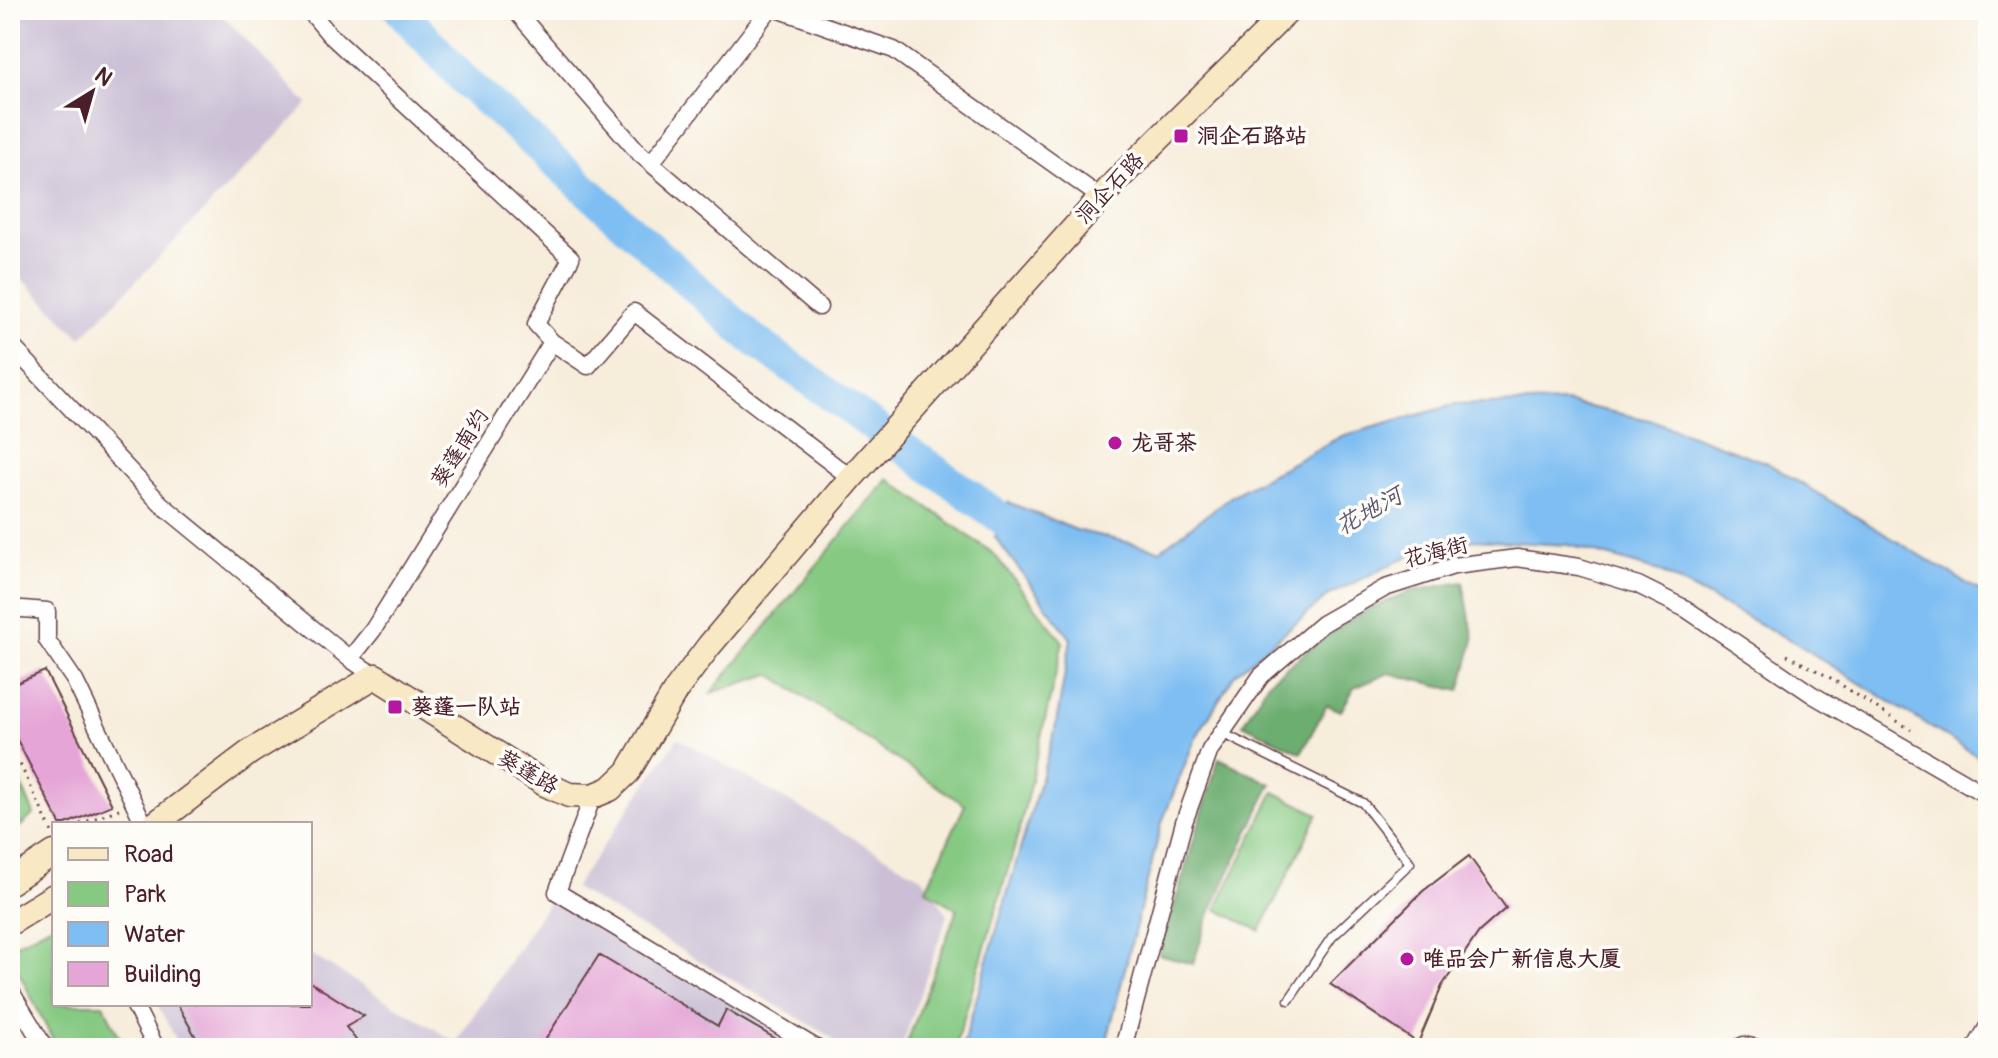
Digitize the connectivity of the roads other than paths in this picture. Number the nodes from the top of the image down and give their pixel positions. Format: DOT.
graph roads {
  1 [pos="309,10"];
  2 [pos="515,10"];
  3 [pos="769,10"];
  4 [pos="780,10"];
  5 [pos="1289,10"];
  6 [pos="651,163"];
  7 [pos="1100,197"];
  8 [pos="819,307"];
  9 [pos="552,342"];
  10 [pos="10,344"];
  11 [pos="854,474"];
  12 [pos="10,608"];
  13 [pos="350,659"];
  14 [pos="375,676"];
  15 [pos="1222,733"];
  16 [pos="593,796"];
  17 [pos="1988,796"];
  18 [pos="143,822"];
  19 [pos="158,822"];
  20 [pos="52,854"];
  21 [pos="10,882"];
  22 [pos="52,897"];
  23 [pos="10,923"];
  24 [pos="10,990"];
  25 [pos="1289,1000"];
  26 [pos="135,1006"];
  27 [pos="1988,1026"];
  28 [pos="45,1048"];
  29 [pos="156,1048"];
  30 [pos="816,1048"];
  31 [pos="1123,1048"];
  32 [pos="1728,1048"];
  33 [pos="1777,1048"];
  34 [pos="1975,1048"];
  1 -- 9 [label="street"];
  2 -- 6 [label="street"];
  3 -- 6 [label="street"];
  4 -- 7 [label="street"];
  5 -- 7 [label="street, 洞企石路"];
  6 -- 8 [label="street"];
  7 -- 11 [label="street, 洞企石路"];
  9 -- 11 [label="street"];
  9 -- 13 [label="street, 葵蓬南约"];
  10 -- 13 [label="street"];
  11 -- 16 [label="street"];
  12 -- 18 [label="street"];
  13 -- 14 [label="street"];
  14 -- 16 [label="street, 葵蓬路"];
  14 -- 19 [label="street"];
  15 -- 17 [label="street, 花海街"];
  15 -- 25 [label="lane"];
  15 -- 31 [label="street, 花海街"];
  16 -- 30 [label="street"];
  20 -- 21 [label="street"];
  22 -- 23 [label="street"];
  24 -- 28 [label="street"];
  26 -- 29 [label="street"];
  27 -- 34 [label="street"];
  32 -- 33 [label="lane"];
}
